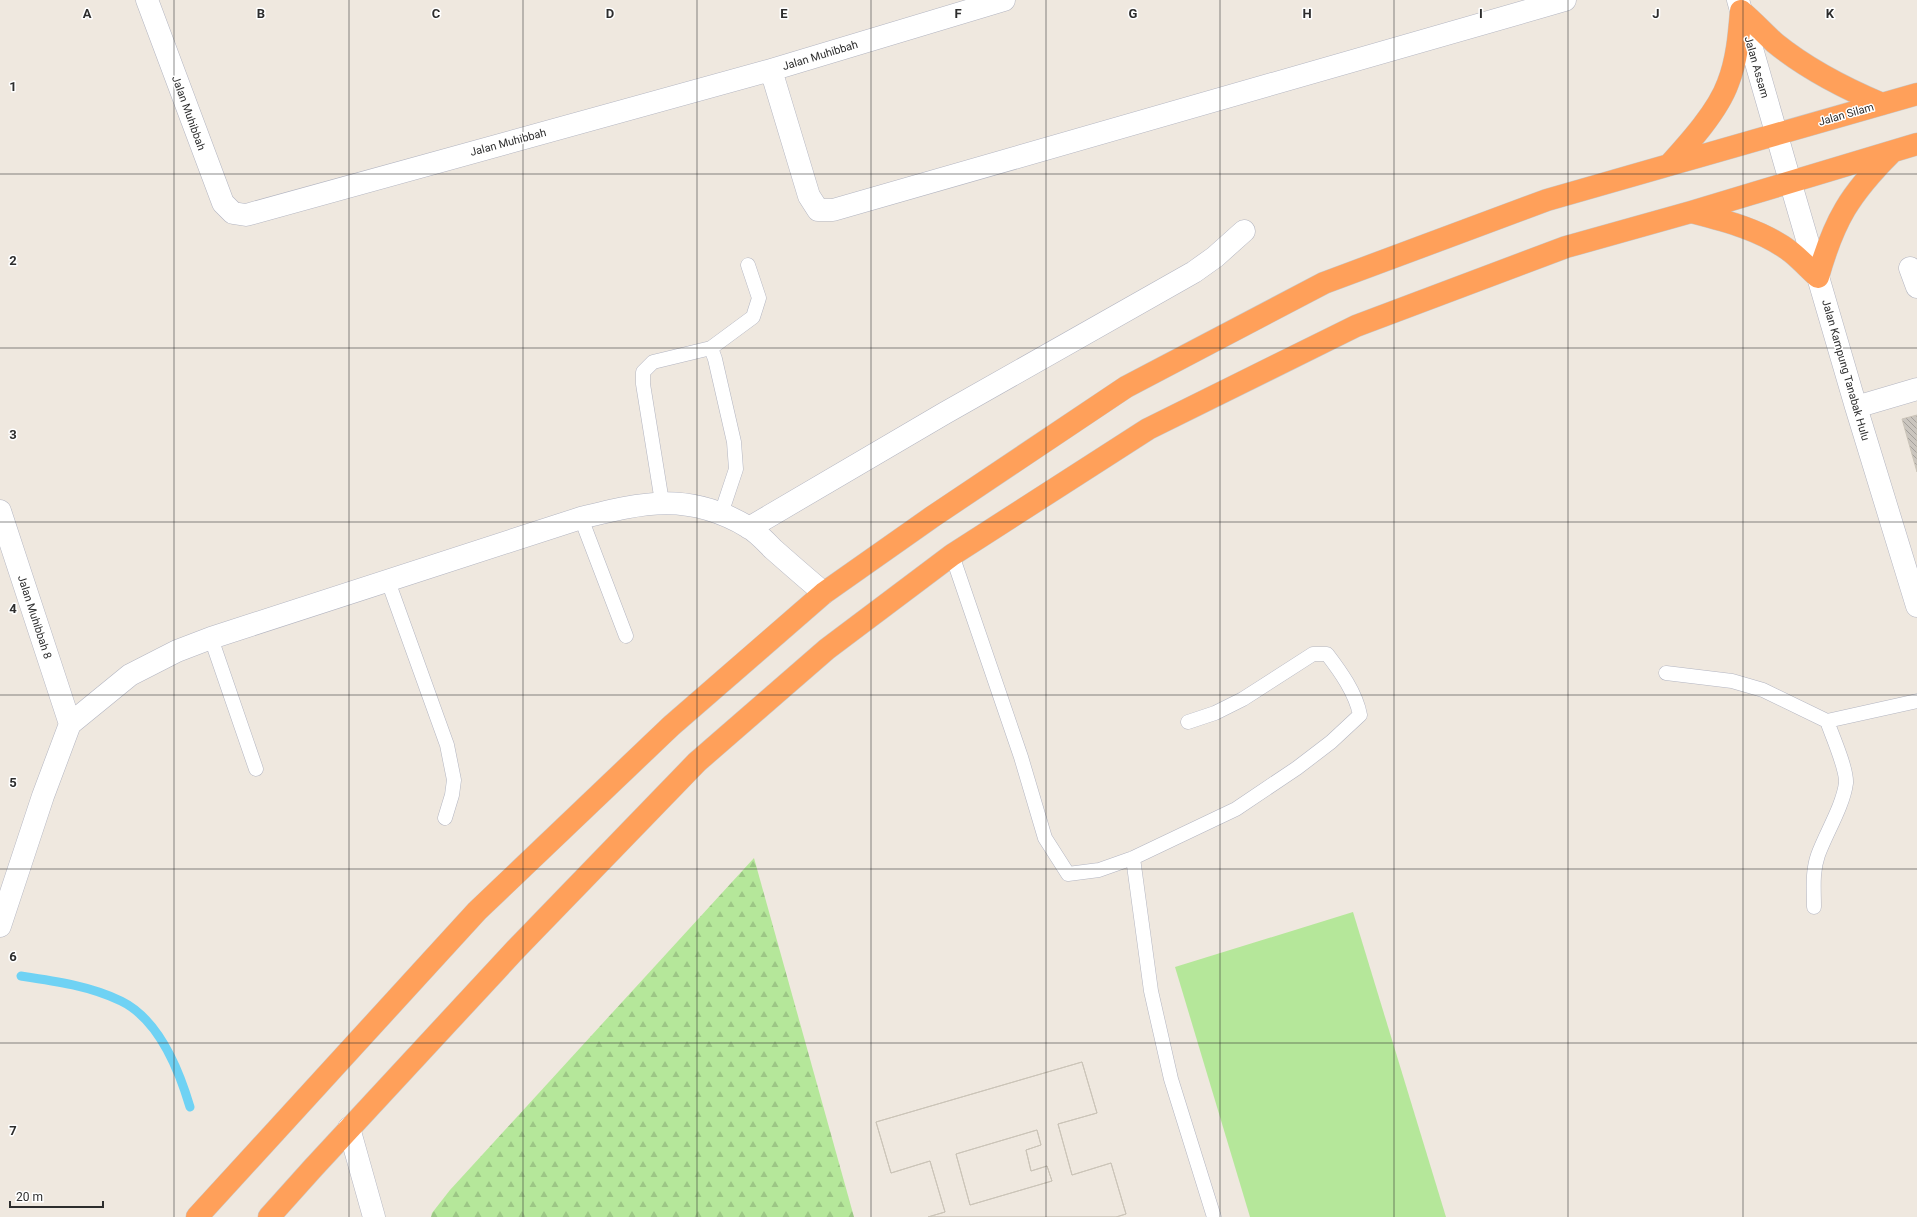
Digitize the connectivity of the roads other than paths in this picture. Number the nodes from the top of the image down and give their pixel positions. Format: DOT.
graph roads {
  1 [pos="147,0"];
  2 [pos="1004,0"];
  3 [pos="1565,0"];
  4 [pos="1740,6"];
  5 [pos="771,70"];
  6 [pos="1917,94"];
  7 [pos="1882,104"];
  8 [pos="1776,134"];
  9 [pos="1917,144"];
  10 [pos="1894,150"];
  11 [pos="1669,166"];
  12 [pos="1790,181"];
  13 [pos="1691,212"];
  14 [pos="1244,231"];
  15 [pos="748,265"];
  16 [pos="1818,277"];
  17 [pos="711,348"];
  18 [pos="1917,389"];
  19 [pos="1856,407"];
  20 [pos="662,502"];
  21 [pos="0,511"];
  22 [pos="720,514"];
  23 [pos="581,518"];
  24 [pos="749,528"];
  25 [pos="952,555"];
  26 [pos="388,581"];
  27 [pos="824,593"];
  28 [pos="1917,606"];
  29 [pos="626,636"];
  30 [pos="211,638"];
  31 [pos="1666,673"];
  32 [pos="1917,701"];
  33 [pos="1827,721"];
  34 [pos="1188,722"];
  35 [pos="70,724"];
  36 [pos="256,769"];
  37 [pos="446,818"];
  38 [pos="1133,858"];
  39 [pos="1814,907"];
  40 [pos="2,920"];
  41 [pos="349,1128"];
  42 [pos="197,1217"];
  43 [pos="269,1217"];
  44 [pos="374,1217"];
  45 [pos="1214,1217"];
  1 -- 5 [label="street, Jalan Muhibbah"];
  2 -- 5 [label="street, Jalan Muhibbah"];
  3 -- 5 [label="street"];
  4 -- 7 [label="highway"];
  4 -- 8 [label="street, Jalan Assam"];
  4 -- 11 [label="highway"];
  6 -- 7 [label="highway, Jalan Silam"];
  7 -- 8 [label="highway, Jalan Silam"];
  8 -- 11 [label="highway, Jalan Silam"];
  8 -- 12 [label="street, Jalan Kampung Tanabak Hulu"];
  9 -- 10 [label="highway"];
  10 -- 12 [label="highway"];
  10 -- 16 [label="highway"];
  11 -- 27 [label="highway, Jalan Silam"];
  12 -- 13 [label="highway"];
  12 -- 16 [label="street, Jalan Kampung Tanabak Hulu"];
  13 -- 16 [label="highway"];
  13 -- 25 [label="highway"];
  14 -- 24 [label="street"];
  15 -- 17 [label="lane"];
  16 -- 19 [label="street, Jalan Kampung Tanabak Hulu"];
  17 -- 20 [label="lane"];
  17 -- 22 [label="lane"];
  18 -- 19 [label="street"];
  19 -- 28 [label="street, Jalan Kampung Tanabak Hulu"];
  20 -- 22 [label="street"];
  20 -- 23 [label="street"];
  21 -- 35 [label="street, Jalan Muhibbah 8"];
  22 -- 24 [label="street"];
  23 -- 26 [label="street"];
  23 -- 29 [label="lane"];
  24 -- 27 [label="street"];
  25 -- 38 [label="lane"];
  25 -- 41 [label="highway"];
  26 -- 30 [label="street"];
  26 -- 37 [label="lane"];
  27 -- 42 [label="highway, Jalan Silam"];
  30 -- 35 [label="street"];
  30 -- 36 [label="lane"];
  31 -- 33 [label="lane"];
  32 -- 33 [label="lane"];
  33 -- 39 [label="lane"];
  34 -- 38 [label="lane"];
  35 -- 40 [label="street"];
  38 -- 45 [label="lane"];
  41 -- 43 [label="highway"];
  41 -- 44 [label="street"];
}
